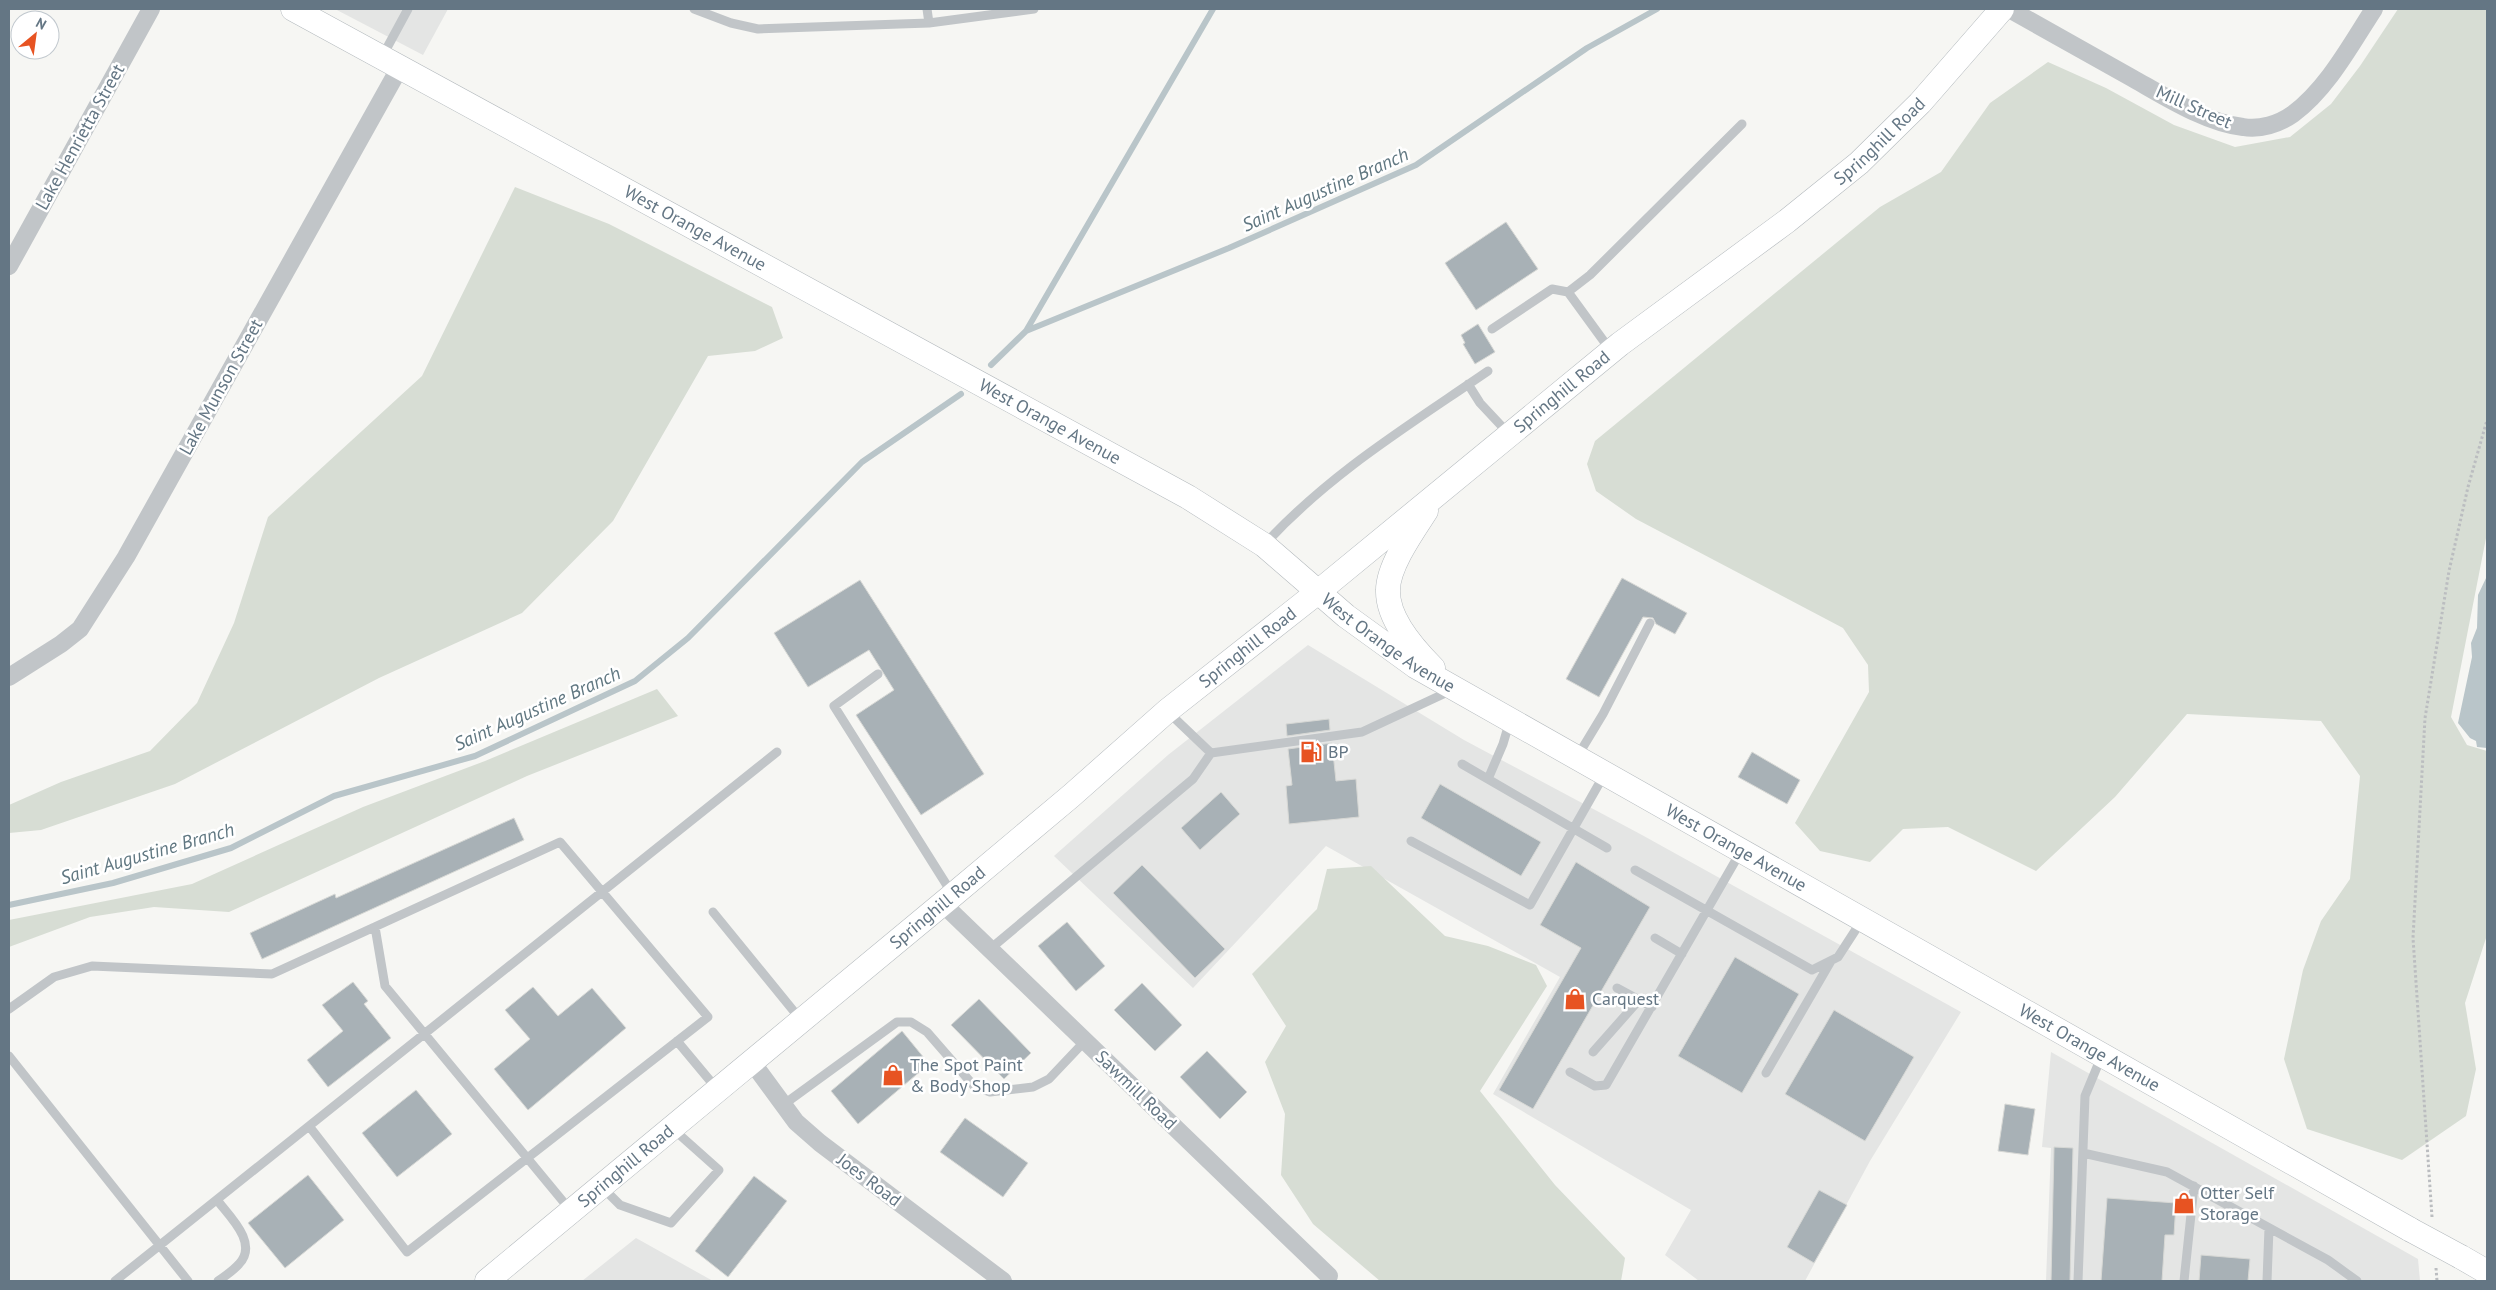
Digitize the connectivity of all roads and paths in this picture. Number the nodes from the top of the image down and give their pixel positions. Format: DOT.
graph roads {
  1 [pos="151,9"];
  2 [pos="295,9"];
  3 [pos="408,9"];
  4 [pos="694,9"];
  5 [pos="927,9"];
  6 [pos="1034,9"];
  7 [pos="2002,9"];
  8 [pos="2009,9"];
  9 [pos="2374,9"];
  10 [pos="929,23"];
  11 [pos="391,62"];
  12 [pos="1742,124"];
  13 [pos="9,266"];
  14 [pos="1568,292"];
  15 [pos="1492,329"];
  16 [pos="1611,351"];
  17 [pos="1488,371"];
  18 [pos="1468,384"];
  19 [pos="2487,420"];
  20 [pos="1509,434"];
  21 [pos="1436,494"];
  22 [pos="1264,545"];
  23 [pos="1318,592"];
  24 [pos="1650,624"];
  25 [pos="878,674"];
  26 [pos="9,677"];
  27 [pos="1455,689"];
  28 [pos="1167,711"];
  29 [pos="1510,720"];
  30 [pos="777,752"];
  31 [pos="1211,753"];
  32 [pos="1576,758"];
  33 [pos="1462,764"];
  34 [pos="1605,774"];
  35 [pos="1488,779"];
  36 [pos="1574,828"];
  37 [pos="1411,841"];
  38 [pos="1607,848"];
  39 [pos="1742,851"];
  40 [pos="1635,870"];
  41 [pos="602,892"];
  42 [pos="948,900"];
  43 [pos="1707,911"];
  44 [pos="713,912"];
  45 [pos="1862,919"];
  46 [pos="375,926"];
  47 [pos="1655,938"];
  48 [pos="990,949"];
  49 [pos="1682,954"];
  50 [pos="1830,961"];
  51 [pos="1617,988"];
  52 [pos="1638,1000"];
  53 [pos="1652,1007"];
  54 [pos="9,1009"];
  55 [pos="802,1021"];
  56 [pos="425,1033"];
  57 [pos="678,1040"];
  58 [pos="1085,1041"];
  59 [pos="1594,1052"];
  60 [pos="2102,1055"];
  61 [pos="9,1056"];
  62 [pos="752,1062"];
  63 [pos="1570,1072"];
  64 [pos="1766,1073"];
  65 [pos="718,1090"];
  66 [pos="783,1105"];
  67 [pos="309,1126"];
  68 [pos="672,1128"];
  69 [pos="2083,1153"];
  70 [pos="527,1158"];
  71 [pos="2194,1186"];
  72 [pos="601,1187"];
  73 [pos="217,1200"];
  74 [pos="571,1212"];
  75 [pos="2432,1219"];
  76 [pos="2269,1228"];
  77 [pos="159,1246"];
  78 [pos="2436,1264"];
  79 [pos="2342,1271"];
  80 [pos="2487,1272"];
  81 [pos="1328,1279"];
  82 [pos="115,1281"];
  83 [pos="188,1281"];
  84 [pos="218,1281"];
  85 [pos="487,1281"];
  86 [pos="1003,1281"];
  87 [pos="2078,1281"];
  88 [pos="2184,1281"];
  89 [pos="2267,1281"];
  90 [pos="2343,1281"];
  91 [pos="2357,1281"];
  92 [pos="2437,1281"];
  1 -- 13 [label="street, Lake Henrietta Street"];
  2 -- 11 [label="main road, West Orange Avenue"];
  3 -- 11 [label="lane"];
  4 -- 10 [label="lane"];
  5 -- 10 [label="lane"];
  6 -- 10 [label="lane"];
  7 -- 16 [label="main road, Springhill Road"];
  8 -- 9 [label="street, Mill Street"];
  11 -- 22 [label="main road, West Orange Avenue"];
  11 -- 26 [label="street, Lake Munson Street"];
  12 -- 14 [label="lane"];
  14 -- 15 [label="lane"];
  14 -- 16 [label="lane"];
  16 -- 20 [label="main road, Springhill Road"];
  17 -- 18 [label="lane"];
  18 -- 20 [label="lane"];
  18 -- 22 [label="lane"];
  19 -- 75 [label="path"];
  20 -- 21 [label="main road, Springhill Road"];
  21 -- 23 [label="main road, Springhill Road"];
  21 -- 27 [label="main road"];
  22 -- 23 [label="main road, West Orange Avenue"];
  23 -- 27 [label="main road, West Orange Avenue"];
  23 -- 28 [label="main road, Springhill Road"];
  24 -- 32 [label="lane"];
  25 -- 42 [label="lane"];
  27 -- 29 [label="main road, West Orange Avenue"];
  27 -- 31 [label="lane"];
  28 -- 31 [label="lane"];
  28 -- 42 [label="main road, Springhill Road"];
  29 -- 32 [label="main road, West Orange Avenue"];
  29 -- 35 [label="lane"];
  30 -- 41 [label="lane"];
  31 -- 48 [label="lane"];
  32 -- 34 [label="main road, West Orange Avenue"];
  33 -- 35 [label="lane"];
  34 -- 36 [label="lane"];
  34 -- 39 [label="main road, West Orange Avenue"];
  35 -- 36 [label="lane"];
  36 -- 37 [label="lane"];
  36 -- 38 [label="lane"];
  39 -- 43 [label="lane"];
  39 -- 45 [label="main road, West Orange Avenue"];
  40 -- 43 [label="lane"];
  41 -- 46 [label="lane"];
  41 -- 56 [label="lane"];
  41 -- 57 [label="lane"];
  42 -- 48 [label="street, Sawmill Road"];
  42 -- 55 [label="main road, Springhill Road"];
  43 -- 49 [label="lane"];
  43 -- 50 [label="lane"];
  44 -- 55 [label="lane"];
  45 -- 50 [label="lane"];
  45 -- 60 [label="main road, West Orange Avenue"];
  46 -- 54 [label="lane"];
  46 -- 56 [label="lane"];
  47 -- 49 [label="lane"];
  48 -- 58 [label="street, Sawmill Road"];
  49 -- 53 [label="lane"];
  50 -- 64 [label="lane"];
  51 -- 52 [label="lane"];
  52 -- 53 [label="lane"];
  52 -- 59 [label="lane"];
  53 -- 63 [label="lane"];
  55 -- 62 [label="main road, Springhill Road"];
  56 -- 67 [label="lane"];
  56 -- 70 [label="lane"];
  57 -- 65 [label="lane"];
  57 -- 70 [label="lane"];
  58 -- 66 [label="lane"];
  58 -- 81 [label="street, Sawmill Road"];
  60 -- 69 [label="lane"];
  60 -- 80 [label="main road, West Orange Avenue, bridge"];
  61 -- 77 [label="lane"];
  62 -- 65 [label="main road, Springhill Road"];
  62 -- 66 [label="street, Joes Road"];
  65 -- 68 [label="main road, Springhill Road"];
  66 -- 86 [label="street, Joes Road"];
  67 -- 70 [label="lane"];
  67 -- 73 [label="lane"];
  68 -- 72 [label="main road, Springhill Road"];
  68 -- 72 [label="lane"];
  69 -- 71 [label="lane"];
  69 -- 87 [label="lane"];
  70 -- 74 [label="lane"];
  71 -- 76 [label="lane"];
  71 -- 88 [label="lane"];
  72 -- 74 [label="main road, Springhill Road"];
  73 -- 77 [label="lane"];
  73 -- 84 [label="lane"];
  74 -- 85 [label="main road, Springhill Road"];
  76 -- 79 [label="lane"];
  76 -- 89 [label="lane"];
  77 -- 82 [label="lane"];
  77 -- 83 [label="lane"];
  78 -- 92 [label="path"];
  79 -- 90 [label="lane"];
  79 -- 91 [label="lane"];
}
